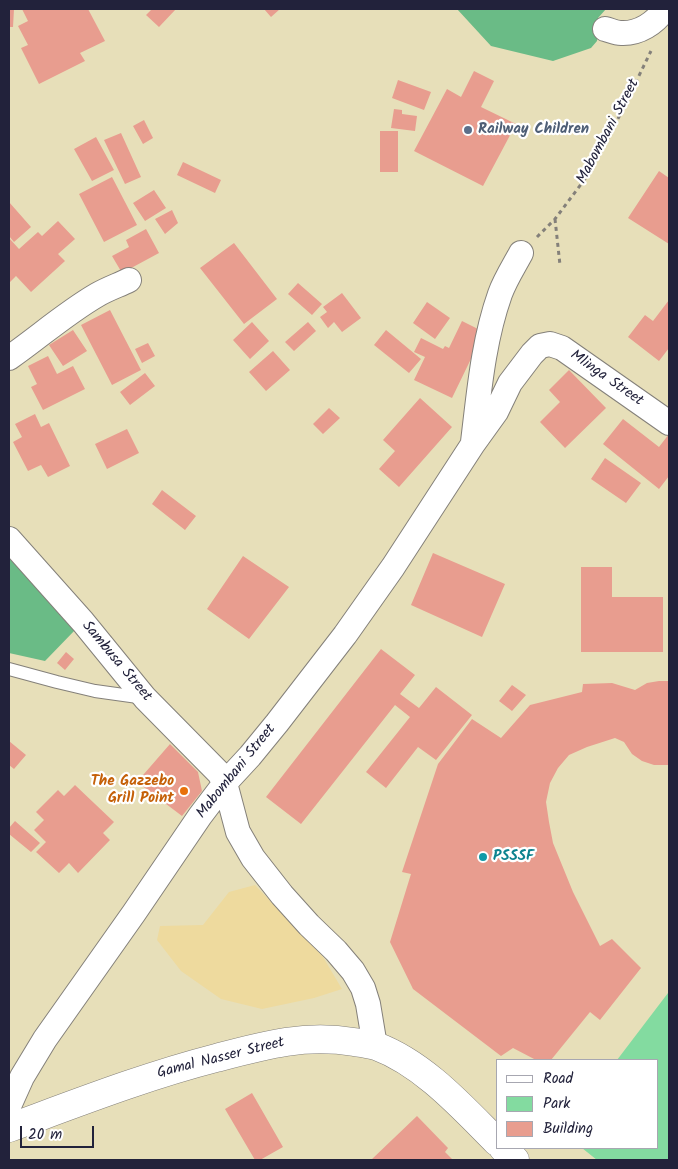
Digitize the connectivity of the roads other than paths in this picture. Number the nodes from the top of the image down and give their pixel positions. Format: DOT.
graph roads {
  1 [pos="665,9"];
  2 [pos="605,29"];
  3 [pos="521,253"];
  4 [pos="129,280"];
  5 [pos="540,346"];
  6 [pos="9,358"];
  7 [pos="480,379"];
  8 [pos="510,383"];
  9 [pos="669,423"];
  10 [pos="473,444"];
  11 [pos="9,539"];
  12 [pos="9,669"];
  13 [pos="145,698"];
  14 [pos="226,783"];
  15 [pos="375,1046"];
  16 [pos="9,1106"];
  17 [pos="9,1128"];
  18 [pos="496,1141"];
  19 [pos="504,1149"];
  20 [pos="515,1160"];
  1 -- 2 [label="street"];
  3 -- 7 [label="street, Mabombani Street"];
  4 -- 6 [label="street"];
  5 -- 8 [label="street, Mabombani Street"];
  5 -- 9 [label="street, Mlinga Street"];
  7 -- 8 [label="street"];
  7 -- 10 [label="street, Mabombani Street"];
  8 -- 10 [label="street, Mabombani Street"];
  10 -- 14 [label="street, Mabombani Street"];
  11 -- 13 [label="street, Sambusa Street"];
  12 -- 13 [label="lane"];
  13 -- 14 [label="street, Sambusa Street"];
  14 -- 15 [label="street"];
  14 -- 16 [label="street, Mabombani Street"];
  15 -- 17 [label="main road, Gamal Nasser Street"];
  15 -- 18 [label="main road, Gamal Nasser Street"];
  19 -- 20 [label="main road"];
}
